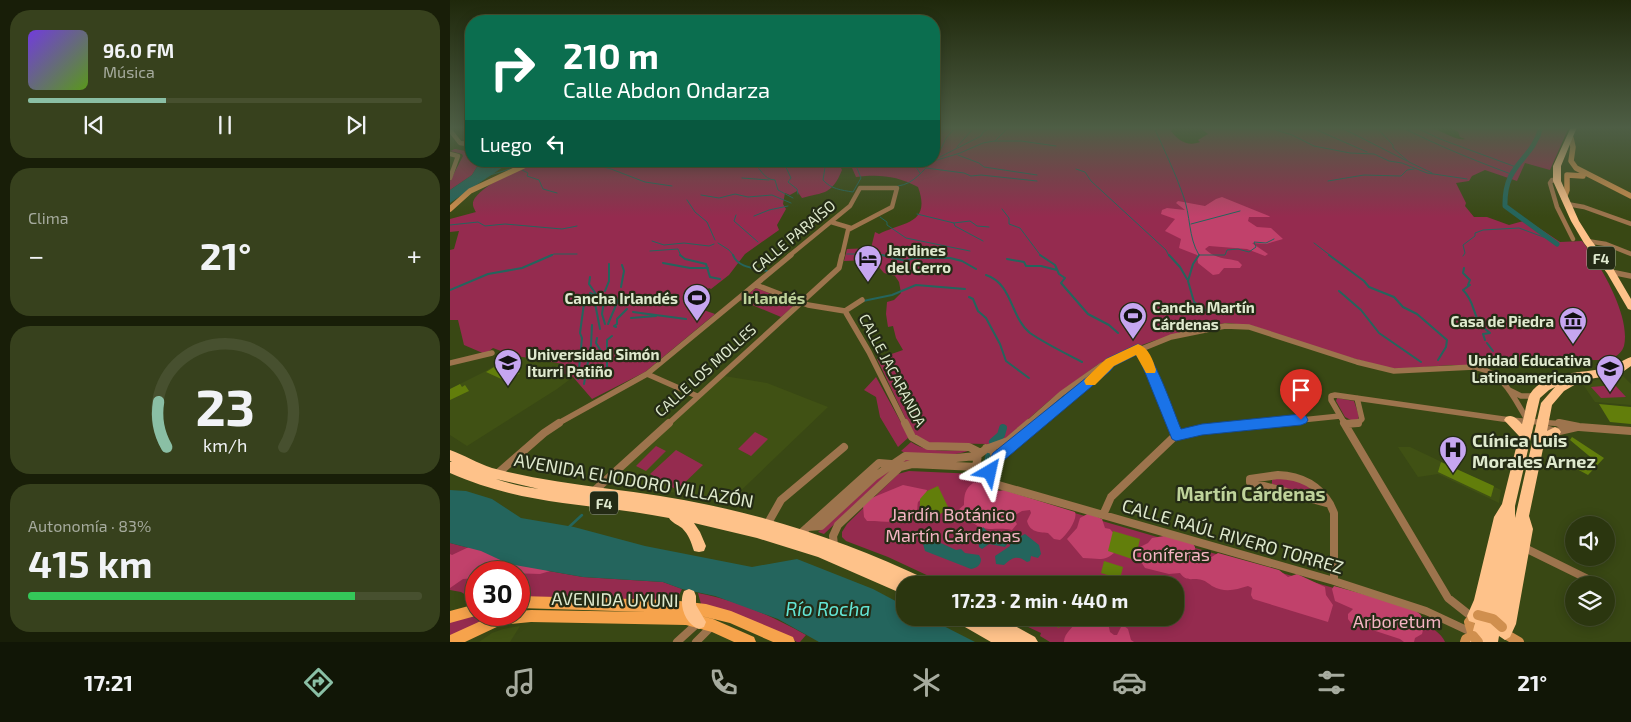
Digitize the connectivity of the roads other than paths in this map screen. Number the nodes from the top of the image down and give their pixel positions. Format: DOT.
graph roads {
  1 [pos="458,157"];
  2 [pos="1561,157"];
  3 [pos="1572,157"];
  4 [pos="521,167"];
  5 [pos="450,178"];
  6 [pos="1557,181"];
  7 [pos="1631,198"];
  8 [pos="1566,201"];
  9 [pos="450,209"];
  10 [pos="1564,221"];
  11 [pos="1575,221"];
  12 [pos="831,222"];
  13 [pos="1631,224"];
  14 [pos="851,228"];
  15 [pos="1573,239"];
  16 [pos="1587,241"];
  17 [pos="1631,254"];
  18 [pos="1612,272"];
  19 [pos="1631,276"];
  20 [pos="756,285"];
  21 [pos="862,300"];
  22 [pos="801,302"];
  23 [pos="1631,308"];
  24 [pos="845,312"];
  25 [pos="1138,349"];
  26 [pos="492,353"];
  27 [pos="1631,361"];
  28 [pos="450,363"];
  29 [pos="1110,363"];
  30 [pos="647,374"];
  31 [pos="1581,377"];
  32 [pos="1506,388"];
  33 [pos="697,396"];
  34 [pos="1535,396"];
  35 [pos="1357,398"];
  36 [pos="1340,416"];
  37 [pos="1510,420"];
  38 [pos="1528,422"];
  39 [pos="1345,424"];
  40 [pos="1542,424"];
  41 [pos="1579,427"];
  42 [pos="1631,431"];
  43 [pos="1554,432"];
  44 [pos="1176,435"];
  45 [pos="1526,435"];
  46 [pos="1538,442"];
  47 [pos="844,448"];
  48 [pos="980,452"];
  49 [pos="450,454"];
  50 [pos="994,461"];
  51 [pos="450,467"];
  52 [pos="976,467"];
  53 [pos="987,474"];
  54 [pos="496,475"];
  55 [pos="1514,480"];
  56 [pos="1528,487"];
  57 [pos="592,492"];
  58 [pos="1330,504"];
  59 [pos="1508,506"];
  60 [pos="663,511"];
  61 [pos="1103,515"];
  62 [pos="1523,515"];
  63 [pos="768,523"];
  64 [pos="804,530"];
  65 [pos="699,546"];
  66 [pos="834,546"];
  67 [pos="1523,547"];
  68 [pos="902,576"];
  69 [pos="1582,576"];
  70 [pos="1334,581"];
  71 [pos="896,584"];
  72 [pos="689,601"];
  73 [pos="530,602"];
  74 [pos="465,613"];
  75 [pos="1475,616"];
  76 [pos="450,617"];
  77 [pos="706,624"];
  78 [pos="977,626"];
  79 [pos="1001,626"];
  80 [pos="1508,637"];
  81 [pos="1473,639"];
  82 [pos="450,642"];
  83 [pos="677,642"];
  84 [pos="696,642"];
  85 [pos="749,642"];
  86 [pos="788,642"];
  87 [pos="1006,642"];
  88 [pos="1030,642"];
  89 [pos="1490,642"];
  1 -- 5 [label="street"];
  2 -- 6 [label="highway"];
  3 -- 7 [label="main road"];
  4 -- 9 [label="main road"];
  6 -- 8 [label="highway, F4"];
  6 -- 10 [label="street"];
  7 -- 8 [label="main road"];
  8 -- 11 [label="highway, F4"];
  8 -- 13 [label="street"];
  10 -- 11 [label="street"];
  10 -- 15 [label="street"];
  11 -- 16 [label="highway, F4"];
  12 -- 14 [label="street"];
  12 -- 14 [label="street, CALLE PARAÍSO"];
  12 -- 20 [label="street, CALLE PARAÍSO"];
  14 -- 22 [label="street, CALLE LOS MOLLES"];
  16 -- 17 [label="street"];
  16 -- 18 [label="highway, F4"];
  18 -- 19 [label="street"];
  18 -- 23 [label="highway, F4"];
  20 -- 22 [label="street, CALLE JACARANDA"];
  20 -- 30 [label="street, CALLE PARAÍSO"];
  21 -- 24 [label="street"];
  22 -- 24 [label="street, CALLE JACARANDA"];
  22 -- 33 [label="street, CALLE LOS MOLLES"];
  24 -- 48 [label="street, CALLE JACARANDA"];
  25 -- 29 [label="street"];
  25 -- 32 [label="street"];
  25 -- 44 [label="street"];
  26 -- 28 [label="street"];
  27 -- 31 [label="highway"];
  29 -- 48 [label="street"];
  29 -- 50 [label="street"];
  30 -- 33 [label="street"];
  30 -- 54 [label="street, CALLE PARAÍSO"];
  31 -- 34 [label="highway"];
  31 -- 40 [label="highway"];
  32 -- 34 [label="street"];
  32 -- 38 [label="street"];
  33 -- 57 [label="street, CALLE LOS MOLLES"];
  34 -- 38 [label="highway"];
  35 -- 36 [label="street"];
  35 -- 37 [label="street"];
  35 -- 39 [label="street"];
  36 -- 39 [label="street"];
  36 -- 44 [label="street"];
  37 -- 38 [label="street"];
  37 -- 45 [label="highway"];
  38 -- 40 [label="street"];
  38 -- 45 [label="highway"];
  39 -- 75 [label="street"];
  40 -- 41 [label="street"];
  40 -- 43 [label="street"];
  40 -- 46 [label="highway"];
  41 -- 42 [label="street"];
  41 -- 43 [label="street"];
  43 -- 46 [label="highway"];
  44 -- 61 [label="street"];
  45 -- 55 [label="highway"];
  46 -- 56 [label="highway"];
  47 -- 63 [label="street"];
  48 -- 50 [label="street"];
  48 -- 52 [label="street"];
  48 -- 64 [label="street"];
  49 -- 54 [label="highway, AVENIDA ELIODORO VILLAZÓN / F4"];
  50 -- 53 [label="street"];
  51 -- 60 [label="highway, AVENIDA ELIODORO VILLAZÓN / F4"];
  52 -- 53 [label="street, CALLE RAÚL RIVERO TORREZ"];
  52 -- 66 [label="street"];
  53 -- 61 [label="street, CALLE RAÚL RIVERO TORREZ"];
  54 -- 57 [label="highway, AVENIDA ELIODORO VILLAZÓN / F4"];
  55 -- 56 [label="highway"];
  55 -- 59 [label="highway"];
  56 -- 62 [label="highway"];
  57 -- 63 [label="highway, AVENIDA ELIODORO VILLAZÓN / F4"];
  58 -- 58 [label="street"];
  58 -- 70 [label="street"];
  59 -- 75 [label="highway"];
  59 -- 81 [label="highway"];
  60 -- 65 [label="highway"];
  60 -- 71 [label="highway, AVENIDA ELIODORO VILLAZÓN / F4"];
  61 -- 70 [label="street, CALLE RAÚL RIVERO TORREZ"];
  62 -- 67 [label="highway"];
  62 -- 89 [label="highway"];
  63 -- 64 [label="highway, AVENIDA ELIODORO VILLAZÓN / F4"];
  64 -- 66 [label="highway, AVENIDA ELIODORO VILLAZÓN / F4"];
  66 -- 68 [label="highway, AVENIDA ELIODORO VILLAZÓN / F4"];
  67 -- 69 [label="street"];
  67 -- 80 [label="highway"];
  70 -- 81 [label="street, CALLE RAÚL RIVERO TORREZ"];
  72 -- 73 [label="main road, AVENIDA UYUNI"];
  72 -- 77 [label="highway"];
  72 -- 86 [label="main road, AVENIDA UYUNI"];
  74 -- 76 [label="main road"];
  75 -- 80 [label="main road, bridge"];
  75 -- 81 [label="main road"];
  77 -- 82 [label="main road, AVENIDA UYUNI"];
  77 -- 83 [label="street"];
  77 -- 84 [label="street"];
  77 -- 85 [label="main road, AVENIDA UYUNI"];
  78 -- 87 [label="highway"];
  79 -- 88 [label="highway"];
}
